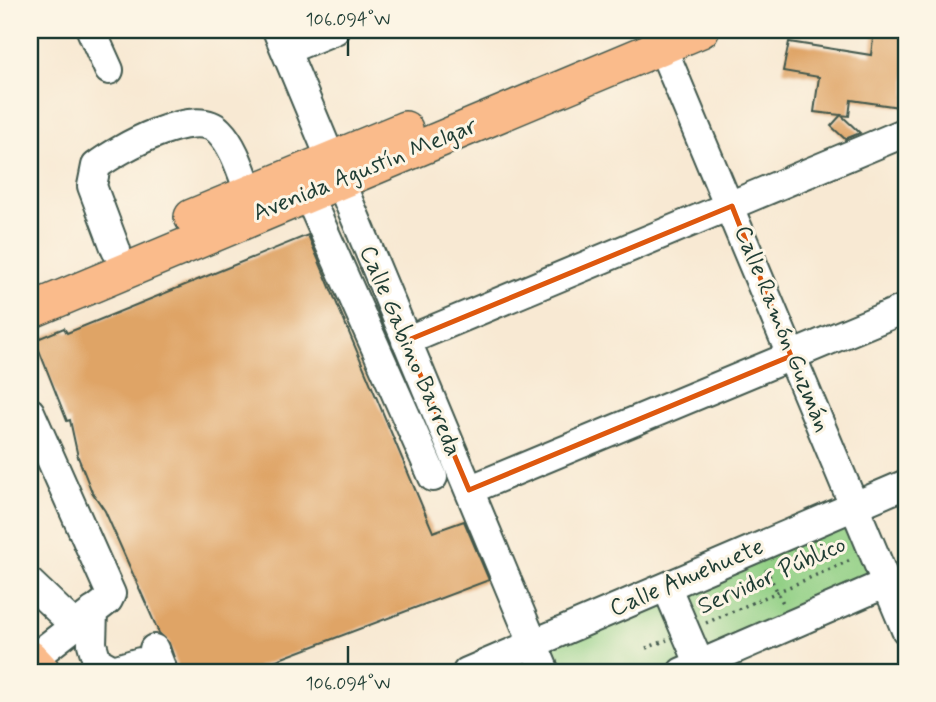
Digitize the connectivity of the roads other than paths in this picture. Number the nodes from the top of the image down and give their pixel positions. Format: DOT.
graph roads {
  1 [pos="91,30"];
  2 [pos="335,30"];
  3 [pos="701,30"];
  4 [pos="654,35"];
  5 [pos="281,40"];
  6 [pos="109,71"];
  7 [pos="906,132"];
  8 [pos="326,179"];
  9 [pos="253,203"];
  10 [pos="732,206"];
  11 [pos="116,250"];
  12 [pos="30,286"];
  13 [pos="906,308"];
  14 [pos="30,311"];
  15 [pos="406,341"];
  16 [pos="792,356"];
  17 [pos="30,412"];
  18 [pos="433,477"];
  19 [pos="906,484"];
  20 [pos="469,489"];
  21 [pos="854,505"];
  22 [pos="30,583"];
  23 [pos="887,583"];
  24 [pos="667,588"];
  25 [pos="83,617"];
  26 [pos="906,630"];
  27 [pos="533,645"];
  28 [pos="152,661"];
  29 [pos="35,663"];
  30 [pos="695,670"];
  31 [pos="467,672"];
  32 [pos="545,672"];
  1 -- 6 [label="street"];
  2 -- 5 [label="street"];
  3 -- 4 [label="main road, Avenida Agustín Melgar"];
  4 -- 8 [label="main road, Avenida Agustín Melgar"];
  4 -- 10 [label="street, Calle Ramón Guzmán"];
  5 -- 8 [label="street, Calle Gabino Barreda"];
  7 -- 10 [label="street"];
  8 -- 9 [label="main road, Avenida Agustín Melgar"];
  8 -- 15 [label="street, Calle Gabino Barreda"];
  8 -- 18 [label="street"];
  9 -- 11 [label="main road, Avenida Agustín Melgar"];
  9 -- 11 [label="street"];
  9 -- 14 [label="main road, Avenida Agustín Melgar"];
  10 -- 15 [label="street"];
  10 -- 16 [label="street, Calle Ramón Guzmán"];
  11 -- 12 [label="main road, Avenida Agustín Melgar"];
  13 -- 16 [label="street"];
  15 -- 20 [label="street, Calle Gabino Barreda"];
  16 -- 20 [label="street"];
  16 -- 21 [label="street, Calle Ramón Guzmán"];
  17 -- 25 [label="street"];
  19 -- 21 [label="street, Calle Ahuehuete"];
  20 -- 27 [label="street, Calle Gabino Barreda"];
  21 -- 23 [label="street, Calle Ramón Guzmán"];
  21 -- 24 [label="street, Calle Ahuehuete"];
  22 -- 25 [label="street"];
  23 -- 26 [label="street, Calle Ramón Guzmán"];
  23 -- 30 [label="street"];
  24 -- 27 [label="street, Calle Ahuehuete"];
  24 -- 30 [label="street"];
  25 -- 28 [label="street"];
  25 -- 29 [label="street"];
  27 -- 31 [label="street, Calle Ahuehuete"];
  27 -- 32 [label="street, Calle Gabino Barreda"];
}
